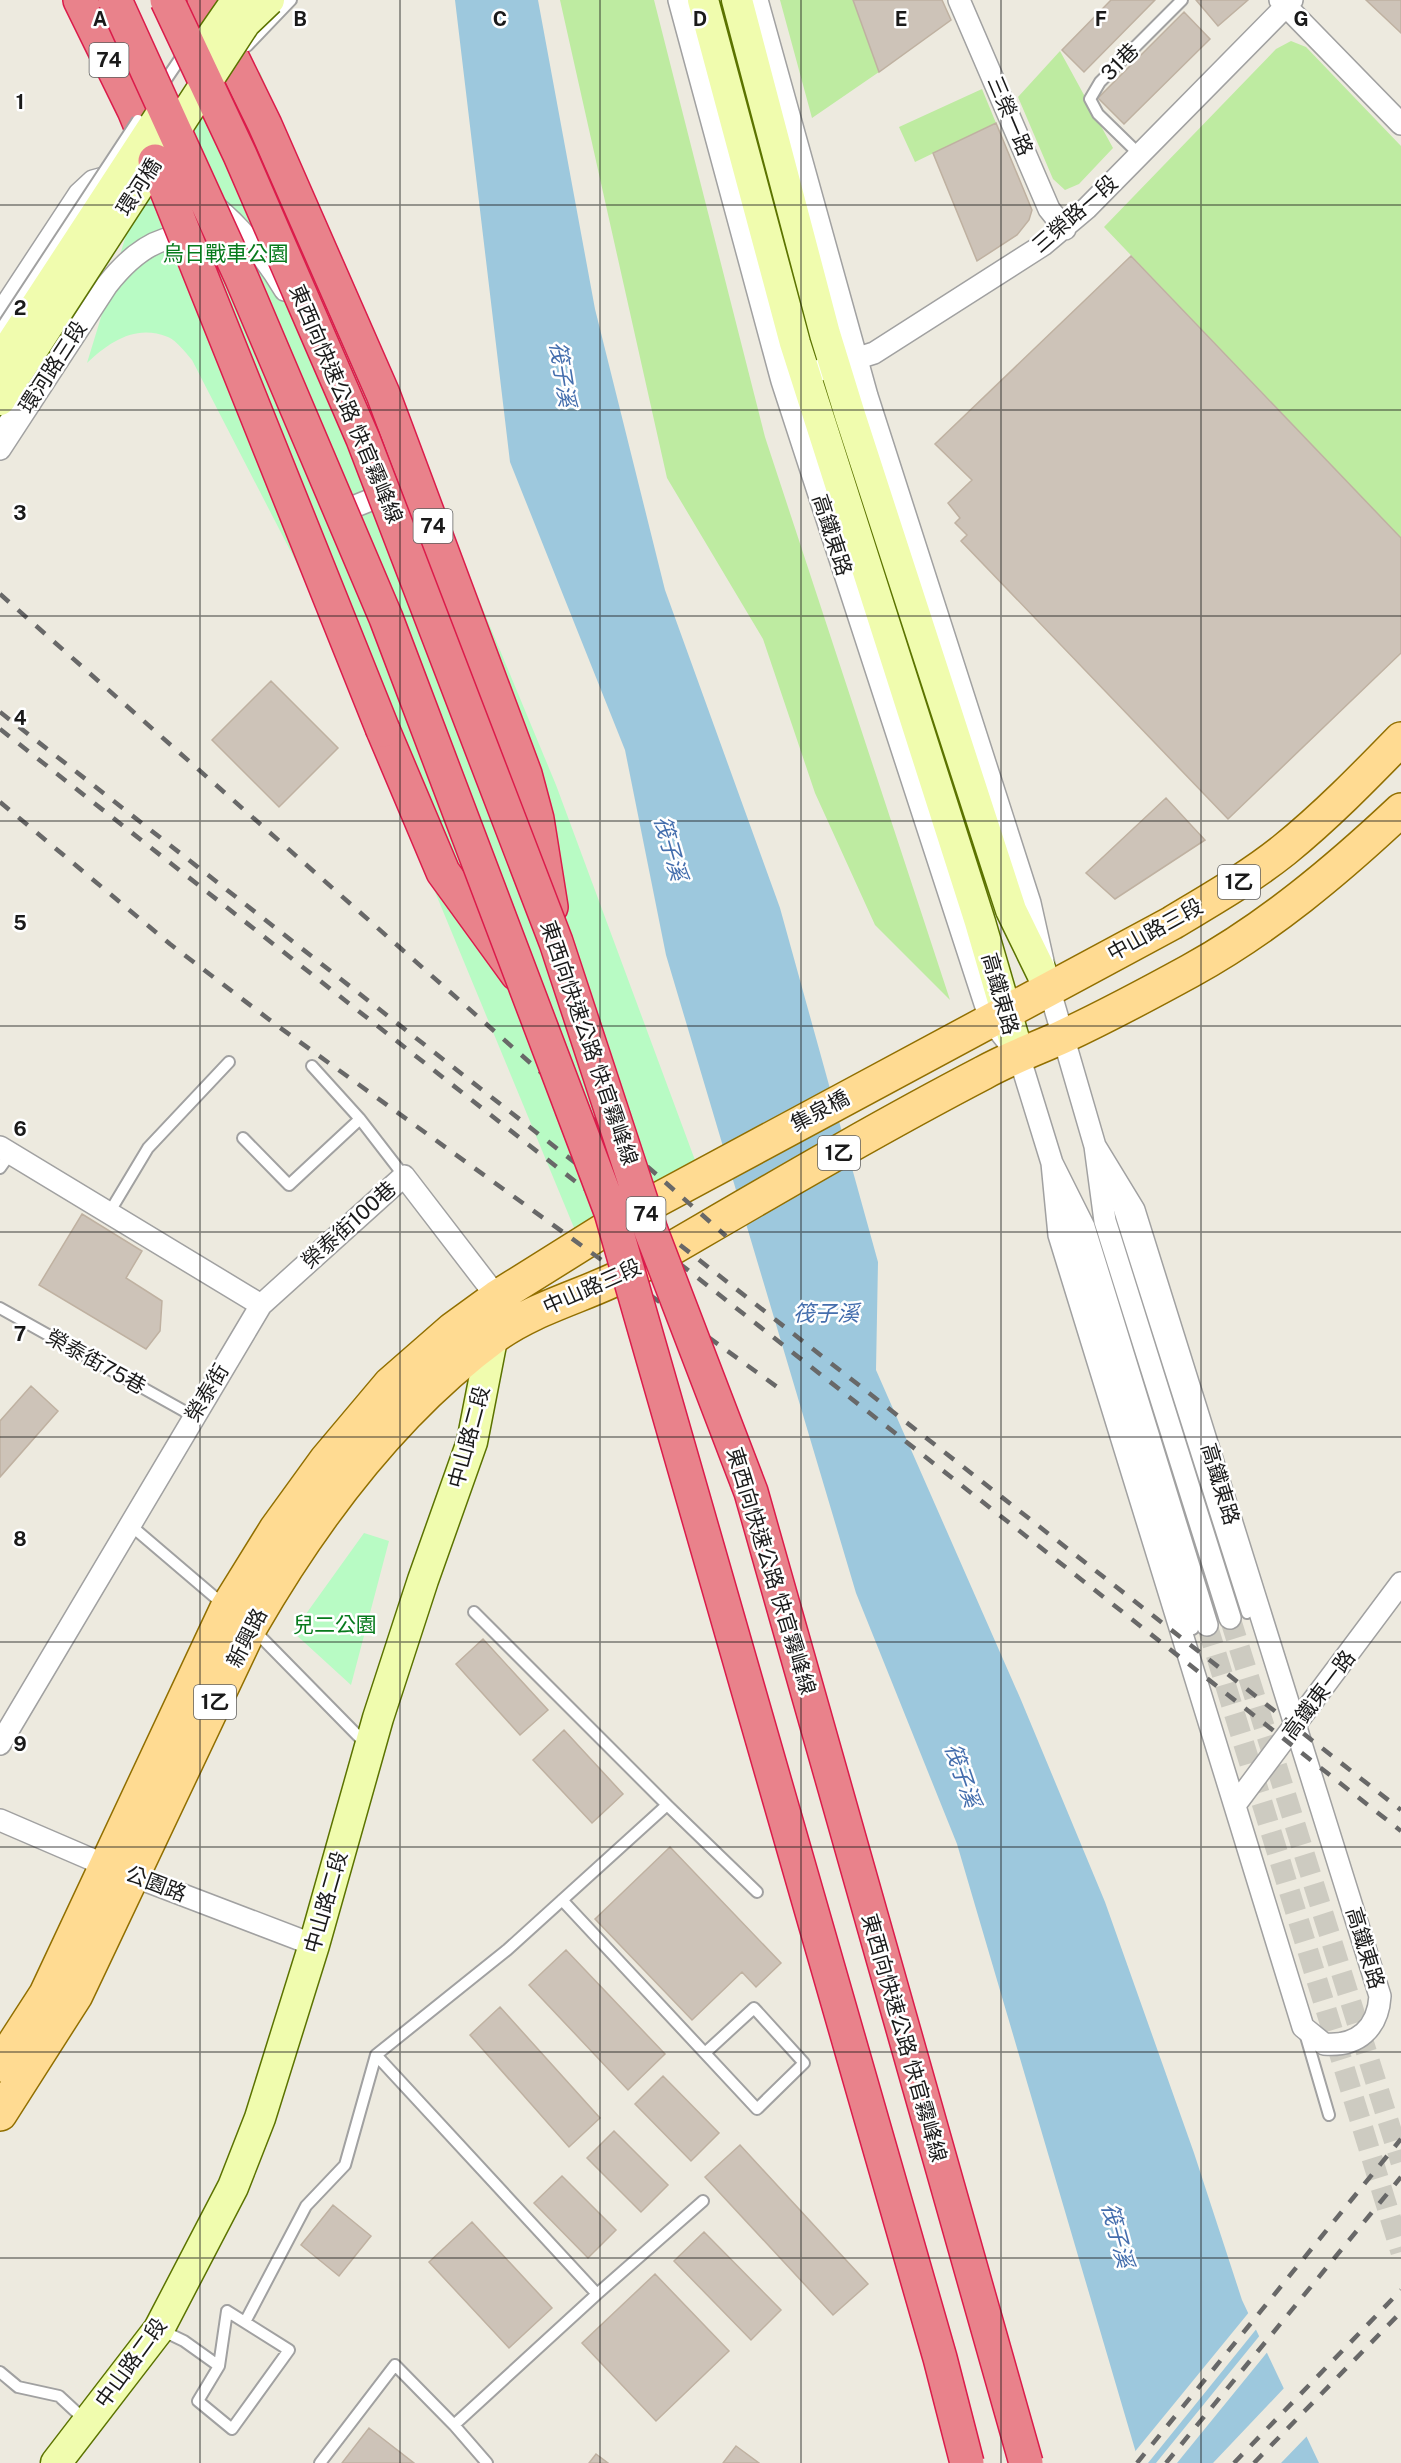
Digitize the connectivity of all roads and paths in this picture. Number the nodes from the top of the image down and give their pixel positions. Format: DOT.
graph roads {
  1 [pos="80,0"];
  2 [pos="114,0"];
  3 [pos="167,0"];
  4 [pos="269,0"];
  5 [pos="291,0"];
  6 [pos="679,0"];
  7 [pos="703,0"];
  8 [pos="737,0"];
  9 [pos="757,0"];
  10 [pos="959,0"];
  11 [pos="1182,0"];
  12 [pos="1286,2"];
  13 [pos="218,31"];
  14 [pos="204,111"];
  15 [pos="1401,124"];
  16 [pos="192,130"];
  17 [pos="149,144"];
  18 [pos="1140,155"];
  19 [pos="227,217"];
  20 [pos="1065,229"];
  21 [pos="46,243"];
  22 [pos="207,244"];
  23 [pos="107,285"];
  24 [pos="0,314"];
  25 [pos="0,330"];
  26 [pos="846,362"];
  27 [pos="794,378"];
  28 [pos="10,381"];
  29 [pos="0,426"];
  30 [pos="0,449"];
  31 [pos="374,499"];
  32 [pos="353,507"];
  33 [pos="1401,739"];
  34 [pos="1401,810"];
  35 [pos="556,942"];
  36 [pos="522,982"];
  37 [pos="1049,988"];
  38 [pos="989,1019"];
  39 [pos="1063,1037"];
  40 [pos="1019,1056"];
  41 [pos="229,1062"];
  42 [pos="312,1066"];
  43 [pos="360,1119"];
  44 [pos="243,1138"];
  45 [pos="1095,1146"];
  46 [pos="4,1156"];
  47 [pos="1053,1163"];
  48 [pos="404,1176"];
  49 [pos="641,1208"];
  50 [pos="108,1213"];
  51 [pos="497,1297"];
  52 [pos="261,1305"];
  53 [pos="0,1308"];
  54 [pos="494,1337"];
  55 [pos="193,1416"];
  56 [pos="129,1524"];
  57 [pos="1401,1583"];
  58 [pos="474,1612"];
  59 [pos="1238,1616"];
  60 [pos="239,1617"];
  61 [pos="1200,1627"];
  62 [pos="1296,1726"];
  63 [pos="0,1744"];
  64 [pos="371,1748"];
  65 [pos="667,1805"];
  66 [pos="1235,1805"];
  67 [pos="0,1820"];
  68 [pos="119,1870"];
  69 [pos="756,1892"];
  70 [pos="562,1900"];
  71 [pos="314,1945"];
  72 [pos="1303,2027"];
  73 [pos="705,2053"];
  74 [pos="376,2055"];
  75 [pos="0,2066"];
  76 [pos="0,2114"];
  77 [pos="1329,2115"];
  78 [pos="703,2201"];
  79 [pos="597,2294"];
  80 [pos="245,2322"];
  81 [pos="159,2329"];
  82 [pos="219,2366"];
  83 [pos="0,2372"];
  84 [pos="87,2422"];
  85 [pos="454,2425"];
  86 [pos="56,2463"];
  87 [pos="320,2463"];
  88 [pos="487,2463"];
  89 [pos="967,2463"];
  90 [pos="1026,2463"];
  1 -- 17 [label="highway, 74"];
  2 -- 36 [label="highway, 東西向快速公路 快官霧峰線 / 74, bridge"];
  3 -- 35 [label="highway, 東西向快速公路 快官霧峰線 / 74, bridge"];
  4 -- 13 [label="street, 環河橋, bridge"];
  5 -- 13 [label="lane"];
  6 -- 27 [label="street, 高鐵東路"];
  7 -- 27 [label="street, 高鐵東路"];
  8 -- 26 [label="street, 高鐵東路"];
  9 -- 26 [label="street, 高鐵東路"];
  10 -- 20 [label="street, 三榮一路"];
  11 -- 18 [label="lane, 31巷"];
  12 -- 15 [label="street"];
  12 -- 18 [label="street, 三榮路一段"];
  13 -- 14 [label="lane"];
  13 -- 17 [label="street, 環河橋, bridge"];
  13 -- 17 [label="lane, bridge"];
  13 -- 35 [label="highway, 74, bridge"];
  16 -- 17 [label="lane"];
  17 -- 25 [label="lane, bridge"];
  17 -- 28 [label="street, 環河橋, bridge"];
  17 -- 36 [label="highway, 74, bridge"];
  18 -- 20 [label="street, 三榮路一段"];
  19 -- 21 [label="street"];
  19 -- 22 [label="street"];
  19 -- 31 [label="street"];
  20 -- 26 [label="street, 三榮路一段"];
  21 -- 23 [label="street"];
  21 -- 24 [label="street"];
  22 -- 23 [label="street, 環河路三段"];
  22 -- 32 [label="street"];
  23 -- 30 [label="street, 環河路三段"];
  26 -- 27 [label="street, 三榮路一段"];
  26 -- 37 [label="street, 高鐵東路"];
  27 -- 38 [label="street, 高鐵東路"];
  28 -- 29 [label="lane"];
  31 -- 32 [label="street"];
  31 -- 49 [label="street"];
  32 -- 49 [label="street"];
  33 -- 37 [label="main road, 中山路三段 / 1乙"];
  34 -- 39 [label="main road, 1乙"];
  35 -- 90 [label="highway, 東西向快速公路 快官霧峰線 / 74, bridge"];
  36 -- 89 [label="highway, 東西向快速公路 快官霧峰線 / 74, bridge"];
  37 -- 38 [label="main road, 中山路三段 / 1乙"];
  37 -- 39 [label="street, 高鐵東路"];
  38 -- 40 [label="street, 高鐵東路"];
  38 -- 49 [label="main road, 集泉橋 / 1乙"];
  39 -- 40 [label="main road, 1乙"];
  39 -- 45 [label="street, 高鐵東路"];
  40 -- 47 [label="street, 高鐵東路"];
  40 -- 54 [label="main road, 中山路三段 / 1乙"];
  41 -- 50 [label="lane"];
  42 -- 43 [label="lane"];
  43 -- 44 [label="lane"];
  43 -- 48 [label="lane"];
  45 -- 59 [label="street, 高鐵東路"];
  45 -- 62 [label="street, 高鐵東路"];
  46 -- 50 [label="street"];
  47 -- 61 [label="street, 高鐵東路"];
  47 -- 66 [label="street, 高鐵東路"];
  48 -- 51 [label="street, 榮泰街100巷"];
  48 -- 52 [label="street, 榮泰街100巷"];
  49 -- 51 [label="main road, 中山路三段 / 1乙"];
  50 -- 52 [label="street"];
  51 -- 54 [label="street, 中山路二段"];
  51 -- 60 [label="main road, 新興路 / 1乙"];
  52 -- 55 [label="street, 榮泰街"];
  53 -- 55 [label="lane, 榮泰街75巷"];
  54 -- 60 [label="main road, 新興路 / 1乙"];
  54 -- 64 [label="street, 中山路二段"];
  55 -- 56 [label="street, 榮泰街"];
  56 -- 60 [label="lane"];
  56 -- 63 [label="street, 榮泰街"];
  57 -- 62 [label="street, 高鐵東一路"];
  58 -- 65 [label="lane"];
  60 -- 64 [label="lane"];
  60 -- 68 [label="main road, 新興路 / 1乙"];
  62 -- 66 [label="street, 高鐵東一路"];
  62 -- 72 [label="street, 高鐵東路"];
  64 -- 71 [label="street, 中山路二段"];
  65 -- 69 [label="lane"];
  65 -- 70 [label="lane"];
  66 -- 72 [label="street, 高鐵東路"];
  67 -- 68 [label="street, 公園路"];
  68 -- 71 [label="street, 公園路"];
  68 -- 75 [label="main road, 新興路 / 1乙"];
  68 -- 76 [label="main road, 新興路 / 1乙"];
  70 -- 73 [label="lane"];
  70 -- 74 [label="lane"];
  71 -- 81 [label="street, 中山路二段"];
  72 -- 77 [label="lane"];
  73 -- 73 [label="lane"];
  74 -- 79 [label="lane"];
  74 -- 80 [label="lane"];
  78 -- 79 [label="lane"];
  79 -- 85 [label="lane"];
  80 -- 82 [label="lane"];
  80 -- 82 [label="lane"];
  81 -- 82 [label="lane"];
  81 -- 84 [label="street, 中山路二段"];
  83 -- 84 [label="lane"];
  84 -- 86 [label="street, 中山路二段"];
  85 -- 87 [label="lane"];
  85 -- 88 [label="lane"];
}
